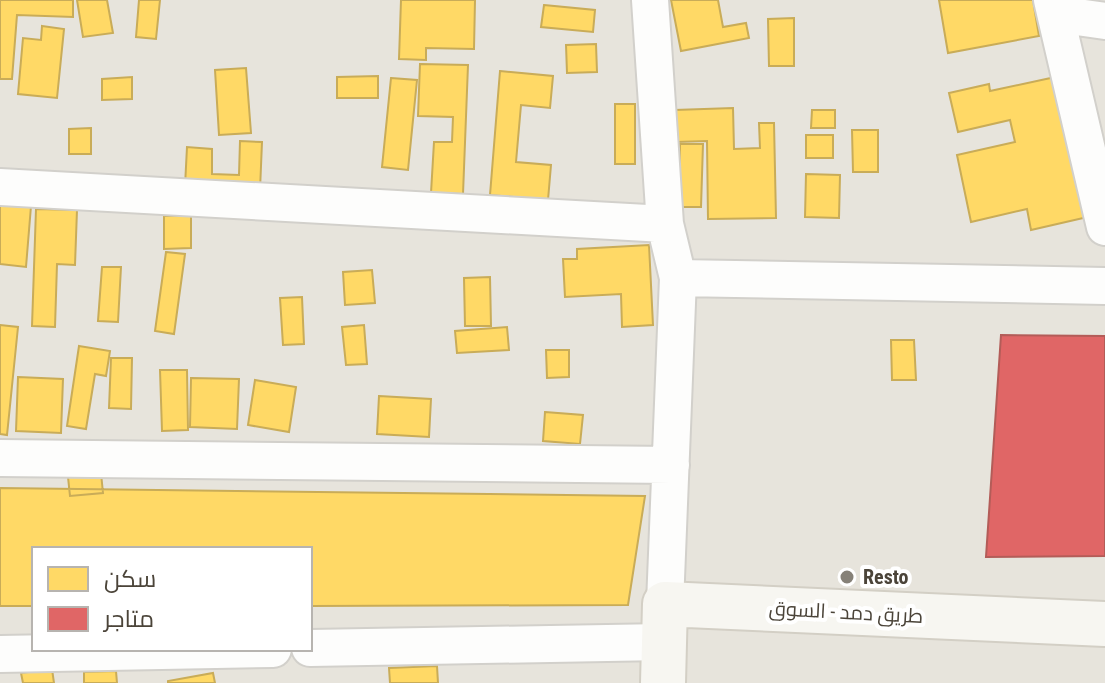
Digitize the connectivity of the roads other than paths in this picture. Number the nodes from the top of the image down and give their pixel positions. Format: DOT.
graph roads {
  1 [pos="650,0"];
  2 [pos="1054,7"];
  3 [pos="1105,21"];
  4 [pos="0,187"];
  5 [pos="665,224"];
  6 [pos="1105,227"];
  7 [pos="678,278"];
  8 [pos="1105,286"];
  9 [pos="0,458"];
  10 [pos="671,465"];
  11 [pos="1105,624"];
  12 [pos="664,643"];
  13 [pos="312,648"];
  14 [pos="164,651"];
  15 [pos="0,654"];
  1 -- 5 [label="street"];
  2 -- 3 [label="street"];
  2 -- 6 [label="street"];
  4 -- 5 [label="street"];
  5 -- 7 [label="street"];
  7 -- 8 [label="street"];
  7 -- 10 [label="street"];
  9 -- 10 [label="street"];
  10 -- 12 [label="street"];
  11 -- 12 [label="main road, طريق دمد - السوق"];
  12 -- 13 [label="street"];
  14 -- 15 [label="street"];
}
